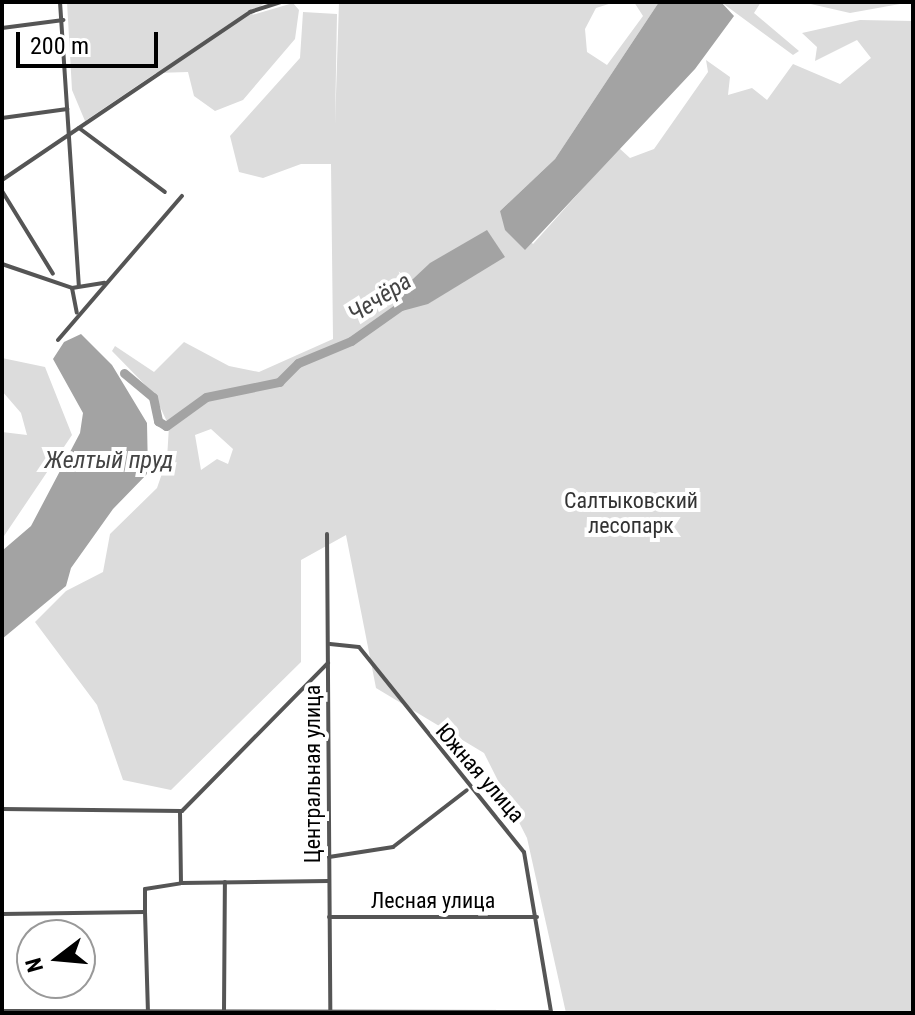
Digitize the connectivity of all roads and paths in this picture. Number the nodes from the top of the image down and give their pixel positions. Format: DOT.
graph roads {
  1 [pos="60,2"];
  2 [pos="281,2"];
  3 [pos="63,20"];
  4 [pos="2,28"];
  5 [pos="67,109"];
  6 [pos="2,118"];
  7 [pos="79,128"];
  8 [pos="70,135"];
  9 [pos="2,180"];
  10 [pos="2,191"];
  11 [pos="165,192"];
  12 [pos="182,196"];
  13 [pos="2,264"];
  14 [pos="54,276"];
  15 [pos="109,281"];
  16 [pos="79,285"];
  17 [pos="72,288"];
  18 [pos="76,316"];
  19 [pos="58,340"];
  20 [pos="327,534"];
  21 [pos="330,644"];
  22 [pos="328,663"];
  23 [pos="467,790"];
  24 [pos="2,809"];
  25 [pos="180,812"];
  26 [pos="329,857"];
  27 [pos="329,881"];
  28 [pos="225,882"];
  29 [pos="181,883"];
  30 [pos="145,912"];
  31 [pos="2,914"];
  32 [pos="329,917"];
  33 [pos="537,917"];
  34 [pos="2,1011"];
  35 [pos="224,1011"];
  36 [pos="148,1012"];
  37 [pos="330,1012"];
  38 [pos="551,1012"];
  1 -- 3 [label="street"];
  2 -- 7 [label="street"];
  3 -- 4 [label="street"];
  3 -- 5 [label="street"];
  5 -- 6 [label="street"];
  5 -- 8 [label="street"];
  7 -- 8 [label="street"];
  7 -- 11 [label="street"];
  8 -- 9 [label="street"];
  8 -- 16 [label="street"];
  10 -- 14 [label="street"];
  12 -- 15 [label="street"];
  13 -- 14 [label="street"];
  14 -- 17 [label="street"];
  15 -- 16 [label="street"];
  15 -- 18 [label="street"];
  16 -- 17 [label="street"];
  17 -- 18 [label="street"];
  18 -- 19 [label="street"];
  20 -- 21 [label="street, Центральная улица"];
  21 -- 22 [label="street, Центральная улица"];
  21 -- 23 [label="street, Южная улица"];
  22 -- 25 [label="street"];
  22 -- 26 [label="street, Центральная улица"];
  23 -- 26 [label="street"];
  23 -- 33 [label="street, Южная улица"];
  24 -- 25 [label="street"];
  25 -- 29 [label="street"];
  26 -- 27 [label="street, Центральная улица"];
  27 -- 28 [label="street"];
  27 -- 32 [label="street, Центральная улица"];
  28 -- 29 [label="street"];
  28 -- 35 [label="street"];
  29 -- 30 [label="street"];
  30 -- 31 [label="street"];
  30 -- 36 [label="street"];
  32 -- 33 [label="street, Лесная улица"];
  32 -- 37 [label="street, Центральная улица"];
  33 -- 38 [label="street, Южная улица"];
  34 -- 36 [label="street"];
  35 -- 36 [label="street"];
  35 -- 37 [label="street"];
  37 -- 38 [label="street"];
}
